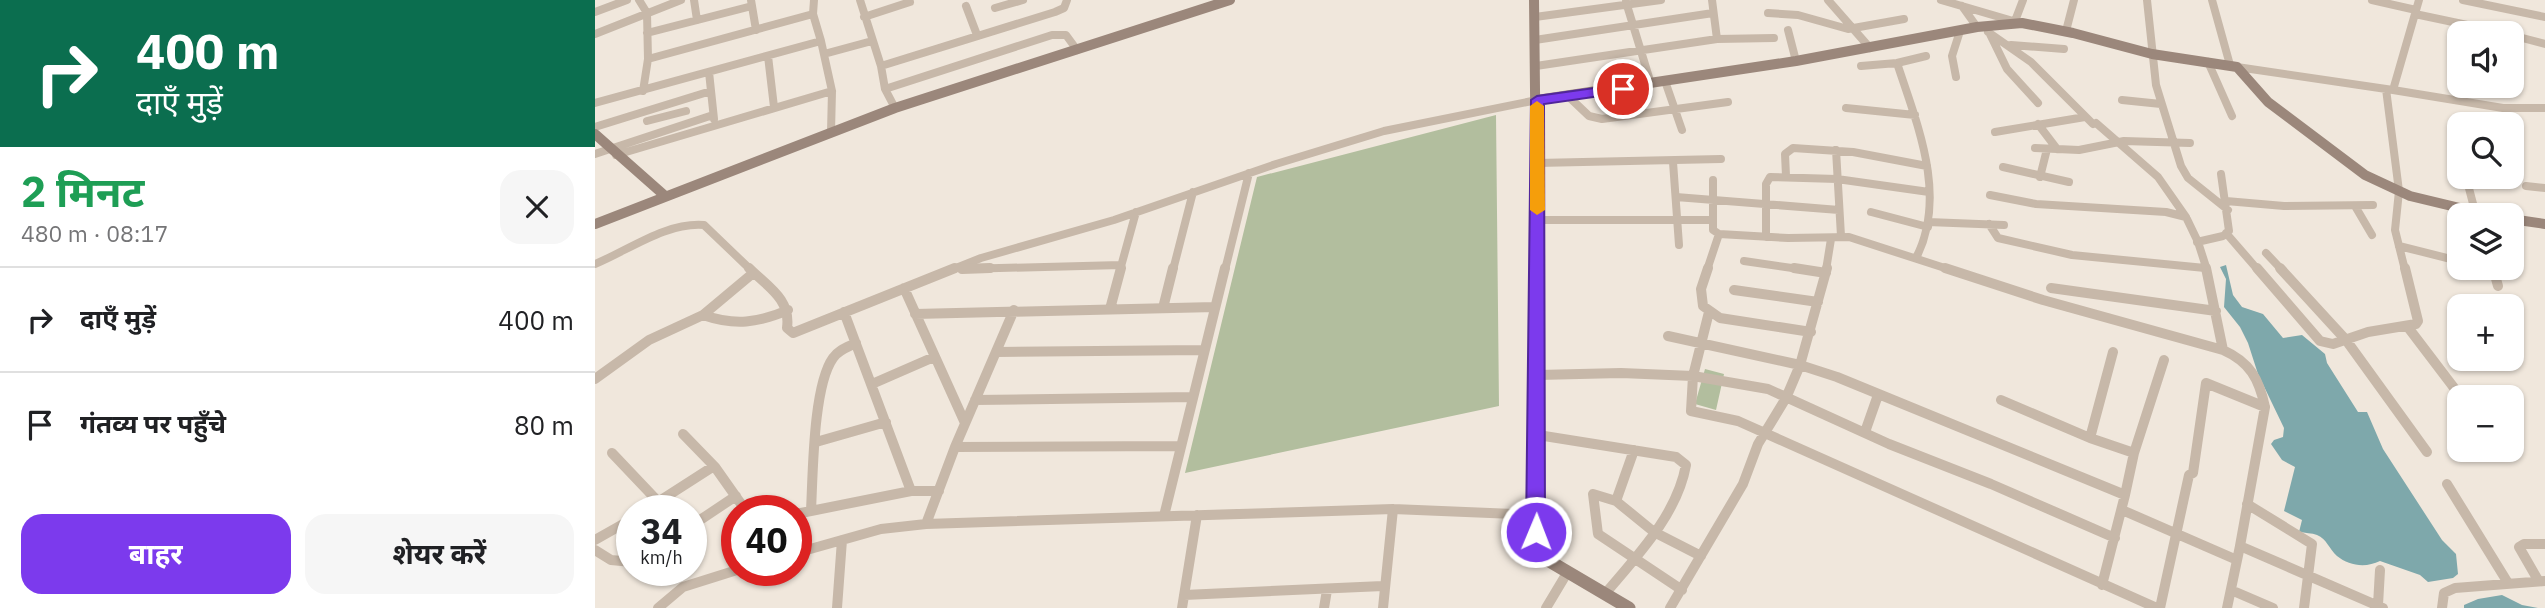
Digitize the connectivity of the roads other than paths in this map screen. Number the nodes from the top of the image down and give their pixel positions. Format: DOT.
graph roads {
  1 [pos="627,0"];
  2 [pos="639,0"];
  3 [pos="681,0"];
  4 [pos="694,0"];
  5 [pos="814,0"];
  6 [pos="860,0"];
  7 [pos="1023,0"];
  8 [pos="1067,0"];
  9 [pos="1230,0"];
  10 [pos="1534,0"];
  11 [pos="1661,0"];
  12 [pos="1712,0"];
  13 [pos="1828,0"];
  14 [pos="1941,0"];
  15 [pos="2023,0"];
  16 [pos="2074,0"];
  17 [pos="2147,0"];
  18 [pos="2212,0"];
  19 [pos="2372,0"];
  20 [pos="2419,0"];
  21 [pos="2463,0"];
  22 [pos="910,2"];
  23 [pos="752,3"];
  24 [pos="1626,3"];
  25 [pos="1960,3"];
  26 [pos="966,6"];
  27 [pos="995,8"];
  28 [pos="595,12"];
  29 [pos="2416,12"];
  30 [pos="647,13"];
  31 [pos="1713,13"];
  32 [pos="1768,13"];
  33 [pos="813,14"];
  34 [pos="864,17"];
  35 [pos="1535,17"];
  36 [pos="2545,17"];
  37 [pos="1904,19"];
  38 [pos="697,20"];
  39 [pos="2454,21"];
  40 [pos="2019,22"];
  41 [pos="1632,25"];
  42 [pos="1984,28"];
  43 [pos="1853,29"];
  44 [pos="756,30"];
  45 [pos="1788,30"];
  46 [pos="1960,30"];
  47 [pos="2066,31"];
  48 [pos="647,33"];
  49 [pos="595,34"];
  50 [pos="977,35"];
  51 [pos="1774,38"];
  52 [pos="2524,38"];
  53 [pos="1717,39"];
  54 [pos="1535,40"];
  55 [pos="821,41"];
  56 [pos="872,41"];
  57 [pos="2545,44"];
  58 [pos="2011,45"];
  59 [pos="1870,48"];
  60 [pos="2064,49"];
  61 [pos="1077,50"];
  62 [pos="1640,50"];
  63 [pos="824,54"];
  64 [pos="2152,54"];
  65 [pos="768,56"];
  66 [pos="1926,56"];
  67 [pos="648,59"];
  68 [pos="1795,61"];
  69 [pos="2208,62"];
  70 [pos="1897,63"];
  71 [pos="881,66"];
  72 [pos="1536,66"];
  73 [pos="1861,66"];
  74 [pos="2233,66"];
  75 [pos="709,72"];
  76 [pos="1956,77"];
  77 [pos="1665,81"];
  78 [pos="1651,84"];
  79 [pos="884,89"];
  80 [pos="2390,89"];
  81 [pos="643,91"];
  82 [pos="711,91"];
  83 [pos="832,91"];
  84 [pos="1569,97"];
  85 [pos="686,98"];
  86 [pos="1537,100"];
  87 [pos="2122,100"];
  88 [pos="1728,102"];
  89 [pos="595,103"];
  90 [pos="2038,103"];
  91 [pos="2161,104"];
  92 [pos="774,107"];
  93 [pos="895,108"];
  94 [pos="1846,108"];
  95 [pos="2545,108"];
  96 [pos="1675,109"];
  97 [pos="686,110"];
  98 [pos="647,111"];
  99 [pos="1915,115"];
  100 [pos="2232,116"];
  101 [pos="2085,117"];
  102 [pos="714,120"];
  103 [pos="647,121"];
  104 [pos="686,124"];
  105 [pos="2038,124"];
  106 [pos="2094,124"];
  107 [pos="595,127"];
  108 [pos="1682,130"];
  109 [pos="831,132"];
  110 [pos="1995,132"];
  111 [pos="595,134"];
  112 [pos="647,136"];
  113 [pos="2114,142"];
  114 [pos="2173,142"];
  115 [pos="2190,143"];
  116 [pos="2035,148"];
  117 [pos="2047,149"];
  118 [pos="2057,149"];
  119 [pos="1836,150"];
  120 [pos="613,151"];
  121 [pos="595,154"];
  122 [pos="1721,159"];
  123 [pos="1673,162"];
  124 [pos="1537,163"];
  125 [pos="1927,166"];
  126 [pos="2003,167"];
  127 [pos="1249,173"];
  128 [pos="2221,174"];
  129 [pos="1786,176"];
  130 [pos="2040,177"];
  131 [pos="1837,179"];
  132 [pos="1713,180"];
  133 [pos="2069,182"];
  134 [pos="2526,186"];
  135 [pos="2545,188"];
  136 [pos="2399,191"];
  137 [pos="1193,192"];
  138 [pos="1929,192"];
  139 [pos="664,195"];
  140 [pos="1990,195"];
  141 [pos="1676,197"];
  142 [pos="1713,200"];
  143 [pos="1766,205"];
  144 [pos="2373,205"];
  145 [pos="2227,206"];
  146 [pos="2355,206"];
  147 [pos="2447,207"];
  148 [pos="1839,210"];
  149 [pos="1136,212"];
  150 [pos="1871,212"];
  151 [pos="2186,217"];
  152 [pos="1678,219"];
  153 [pos="1538,220"];
  154 [pos="1712,220"];
  155 [pos="2524,221"];
  156 [pos="1989,223"];
  157 [pos="595,224"];
  158 [pos="1928,224"];
  159 [pos="2545,224"];
  160 [pos="2004,225"];
  161 [pos="2226,233"];
  162 [pos="1719,234"];
  163 [pos="2372,235"];
  164 [pos="1841,236"];
  165 [pos="1766,237"];
  166 [pos="1831,239"];
  167 [pos="2203,241"];
  168 [pos="1679,245"];
  169 [pos="2399,246"];
  170 [pos="2266,253"];
  171 [pos="1916,258"];
  172 [pos="2447,258"];
  173 [pos="1744,261"];
  174 [pos="595,264"];
  175 [pos="1121,265"];
  176 [pos="2205,268"];
  177 [pos="955,269"];
  178 [pos="1826,273"];
  179 [pos="752,274"];
  180 [pos="2496,280"];
  181 [pos="2498,286"];
  182 [pos="904,288"];
  183 [pos="2050,288"];
  184 [pos="1734,290"];
  185 [pos="1818,302"];
  186 [pos="1215,307"];
  187 [pos="1163,308"];
  188 [pos="1110,309"];
  189 [pos="788,310"];
  190 [pos="1014,310"];
  191 [pos="2216,311"];
  192 [pos="844,312"];
  193 [pos="1709,312"];
  194 [pos="915,314"];
  195 [pos="703,315"];
  196 [pos="2407,326"];
  197 [pos="1811,332"];
  198 [pos="1668,336"];
  199 [pos="2346,340"];
  200 [pos="1703,342"];
  201 [pos="856,343"];
  202 [pos="1204,350"];
  203 [pos="2223,350"];
  204 [pos="997,352"];
  205 [pos="2113,352"];
  206 [pos="934,357"];
  207 [pos="2164,360"];
  208 [pos="1800,365"];
  209 [pos="1538,375"];
  210 [pos="1693,376"];
  211 [pos="595,379"];
  212 [pos="872,384"];
  213 [pos="2452,385"];
  214 [pos="1878,395"];
  215 [pos="1193,397"];
  216 [pos="1786,398"];
  217 [pos="975,400"];
  218 [pos="2001,400"];
  219 [pos="2265,407"];
  220 [pos="886,422"];
  221 [pos="965,423"];
  222 [pos="1865,432"];
  223 [pos="1766,433"];
  224 [pos="683,434"];
  225 [pos="1538,435"];
  226 [pos="2090,438"];
  227 [pos="816,442"];
  228 [pos="1181,446"];
  229 [pos="955,447"];
  230 [pos="1634,450"];
  231 [pos="612,453"];
  232 [pos="2134,453"];
  233 [pos="2427,453"];
  234 [pos="714,466"];
  235 [pos="2447,484"];
  236 [pos="911,491"];
  237 [pos="939,491"];
  238 [pos="653,495"];
  239 [pos="668,495"];
  240 [pos="735,495"];
  241 [pos="2125,495"];
  242 [pos="812,496"];
  243 [pos="1616,501"];
  244 [pos="2247,504"];
  245 [pos="1393,509"];
  246 [pos="812,510"];
  247 [pos="2122,510"];
  248 [pos="1197,515"];
  249 [pos="1536,515"];
  250 [pos="1164,516"];
  251 [pos="926,524"];
  252 [pos="616,528"];
  253 [pos="1654,532"];
  254 [pos="2176,535"];
  255 [pos="2115,538"];
  256 [pos="595,540"];
  257 [pos="842,540"];
  258 [pos="2545,544"];
  259 [pos="2240,546"];
  260 [pos="812,548"];
  261 [pos="595,550"];
  262 [pos="1701,556"];
  263 [pos="1635,559"];
  264 [pos="616,560"];
  265 [pos="2237,560"];
  266 [pos="2380,570"];
  267 [pos="1567,572"];
  268 [pos="721,574"];
  269 [pos="2309,577"];
  270 [pos="2541,581"];
  271 [pos="2508,583"];
  272 [pos="2102,585"];
  273 [pos="1383,586"];
  274 [pos="1327,590"];
  275 [pos="1682,590"];
  276 [pos="2231,590"];
  277 [pos="1605,594"];
  278 [pos="1184,595"];
  279 [pos="2374,606"];
  280 [pos="658,608"];
  281 [pos="837,608"];
  282 [pos="1182,608"];
  283 [pos="1324,608"];
  284 [pos="1383,608"];
  285 [pos="1546,608"];
  286 [pos="1629,608"];
  287 [pos="1670,608"];
  288 [pos="2159,608"];
  289 [pos="2227,608"];
  290 [pos="2273,608"];
  291 [pos="2304,608"];
  292 [pos="2442,608"];
  1 -- 28 [label="street"];
  2 -- 30 [label="street"];
  3 -- 30 [label="street"];
  4 -- 38 [label="street"];
  5 -- 33 [label="street"];
  6 -- 34 [label="street"];
  7 -- 27 [label="street"];
  8 -- 50 [label="street"];
  9 -- 61 [label="street"];
  10 -- 35 [label="street"];
  11 -- 24 [label="street"];
  12 -- 31 [label="street"];
  13 -- 43 [label="street"];
  14 -- 25 [label="street"];
  15 -- 40 [label="street"];
  16 -- 47 [label="street"];
  17 -- 64 [label="street"];
  18 -- 74 [label="street"];
  19 -- 29 [label="street"];
  20 -- 29 [label="street"];
  21 -- 36 [label="street"];
  22 -- 34 [label="street"];
  23 -- 38 [label="street"];
  23 -- 44 [label="street"];
  24 -- 35 [label="street"];
  24 -- 41 [label="street"];
  25 -- 40 [label="street"];
  25 -- 42 [label="street"];
  26 -- 50 [label="street"];
  29 -- 39 [label="street"];
  29 -- 80 [label="street"];
  30 -- 48 [label="street"];
  30 -- 49 [label="street"];
  31 -- 41 [label="street"];
  31 -- 53 [label="street"];
  32 -- 43 [label="street"];
  33 -- 44 [label="street"];
  33 -- 55 [label="street"];
  34 -- 56 [label="street"];
  35 -- 54 [label="street"];
  37 -- 43 [label="street"];
  38 -- 48 [label="street"];
  40 -- 42 [label="street"];
  40 -- 47 [label="street"];
  41 -- 54 [label="street"];
  41 -- 62 [label="street"];
  42 -- 46 [label="street"];
  42 -- 58 [label="street"];
  42 -- 90 [label="street"];
  43 -- 59 [label="street"];
  44 -- 67 [label="street"];
  45 -- 68 [label="street"];
  46 -- 59 [label="street"];
  46 -- 76 [label="street"];
  47 -- 64 [label="street"];
  48 -- 67 [label="street"];
  50 -- 71 [label="street"];
  51 -- 53 [label="street"];
  52 -- 57 [label="street"];
  53 -- 62 [label="street"];
  54 -- 72 [label="street"];
  55 -- 63 [label="street"];
  55 -- 65 [label="street"];
  56 -- 63 [label="street"];
  56 -- 71 [label="street"];
  58 -- 60 [label="street"];
  58 -- 101 [label="street"];
  59 -- 68 [label="street"];
  61 -- 79 [label="street"];
  61 -- 93 [label="street"];
  62 -- 72 [label="street"];
  62 -- 78 [label="street"];
  63 -- 83 [label="street"];
  64 -- 69 [label="street"];
  64 -- 91 [label="street"];
  65 -- 75 [label="street"];
  65 -- 92 [label="street"];
  66 -- 70 [label="street"];
  67 -- 81 [label="street"];
  68 -- 77 [label="street"];
  69 -- 74 [label="street"];
  69 -- 100 [label="street"];
  70 -- 73 [label="street"];
  70 -- 99 [label="street"];
  71 -- 79 [label="street"];
  72 -- 86 [label="street"];
  74 -- 80 [label="street"];
  74 -- 136 [label="street"];
  75 -- 81 [label="street"];
  75 -- 82 [label="street"];
  77 -- 78 [label="street"];
  77 -- 96 [label="street"];
  78 -- 84 [label="street"];
  79 -- 93 [label="street"];
  80 -- 95 [label="street"];
  80 -- 136 [label="street"];
  81 -- 89 [label="street"];
  82 -- 85 [label="street"];
  82 -- 102 [label="street"];
  83 -- 92 [label="street"];
  83 -- 109 [label="street"];
  84 -- 86 [label="street"];
  84 -- 96 [label="street"];
  85 -- 97 [label="street"];
  85 -- 98 [label="street"];
  86 -- 124 [label="street"];
  86 -- 127 [label="street"];
  87 -- 91 [label="street"];
  88 -- 96 [label="street"];
  91 -- 114 [label="street"];
  92 -- 102 [label="street"];
  93 -- 109 [label="street"];
  94 -- 99 [label="street"];
  96 -- 108 [label="street"];
  97 -- 103 [label="street"];
  97 -- 104 [label="street"];
  98 -- 103 [label="street"];
  98 -- 107 [label="street"];
  99 -- 125 [label="street"];
  101 -- 105 [label="street"];
  101 -- 106 [label="street"];
  102 -- 104 [label="street"];
  102 -- 120 [label="street"];
  103 -- 112 [label="street"];
  104 -- 112 [label="street"];
  105 -- 110 [label="street"];
  105 -- 118 [label="street"];
  106 -- 113 [label="street"];
  109 -- 139 [label="street"];
  111 -- 120 [label="street"];
  112 -- 120 [label="street"];
  113 -- 114 [label="street"];
  113 -- 118 [label="street"];
  113 -- 151 [label="street"];
  114 -- 115 [label="street"];
  114 -- 145 [label="street"];
  116 -- 117 [label="street"];
  117 -- 118 [label="street"];
  117 -- 130 [label="street"];
  119 -- 125 [label="street"];
  119 -- 129 [label="street"];
  119 -- 131 [label="street"];
  120 -- 121 [label="street"];
  120 -- 139 [label="street"];
  122 -- 123 [label="street"];
  123 -- 124 [label="street"];
  123 -- 141 [label="street"];
  124 -- 153 [label="street"];
  125 -- 138 [label="street"];
  126 -- 130 [label="street"];
  127 -- 137 [label="street"];
  127 -- 186 [label="street"];
  128 -- 145 [label="street"];
  129 -- 131 [label="street"];
  129 -- 143 [label="street"];
  130 -- 133 [label="street"];
  131 -- 138 [label="street"];
  131 -- 148 [label="street"];
  132 -- 142 [label="street"];
  134 -- 135 [label="street"];
  136 -- 147 [label="street"];
  136 -- 169 [label="street"];
  137 -- 149 [label="street"];
  137 -- 187 [label="street"];
  138 -- 158 [label="street"];
  139 -- 157 [label="street"];
  140 -- 151 [label="street"];
  141 -- 142 [label="street"];
  141 -- 152 [label="street"];
  142 -- 143 [label="street"];
  142 -- 154 [label="street"];
  143 -- 148 [label="street"];
  143 -- 165 [label="street"];
  144 -- 146 [label="street"];
  145 -- 146 [label="street"];
  145 -- 161 [label="street"];
  146 -- 163 [label="street"];
  148 -- 164 [label="street"];
  149 -- 175 [label="street"];
  149 -- 177 [label="street"];
  150 -- 158 [label="street"];
  151 -- 167 [label="street"];
  152 -- 153 [label="street"];
  152 -- 154 [label="street"];
  152 -- 168 [label="street"];
  153 -- 209 [label="street"];
  154 -- 162 [label="street"];
  155 -- 159 [label="street"];
  156 -- 158 [label="street"];
  156 -- 160 [label="street"];
  156 -- 176 [label="street"];
  158 -- 171 [label="street"];
  161 -- 167 [label="street"];
  161 -- 199 [label="street"];
  162 -- 165 [label="street"];
  162 -- 193 [label="street"];
  164 -- 166 [label="street"];
  164 -- 171 [label="street"];
  165 -- 166 [label="street"];
  166 -- 178 [label="street"];
  167 -- 176 [label="street"];
  169 -- 172 [label="street"];
  169 -- 196 [label="street"];
  170 -- 199 [label="street"];
  171 -- 203 [label="street"];
  173 -- 178 [label="street"];
  174 -- 179 [label="street"];
  175 -- 177 [label="street"];
  175 -- 188 [label="street"];
  176 -- 191 [label="street"];
  177 -- 182 [label="street"];
  178 -- 185 [label="street"];
  179 -- 189 [label="street"];
  179 -- 195 [label="street"];
  180 -- 181 [label="street"];
  182 -- 192 [label="street"];
  182 -- 194 [label="street"];
  183 -- 191 [label="street"];
  184 -- 185 [label="street"];
  185 -- 197 [label="street"];
  186 -- 187 [label="street"];
  186 -- 202 [label="street"];
  187 -- 188 [label="street"];
  188 -- 190 [label="street"];
  189 -- 192 [label="street"];
  189 -- 195 [label="street"];
  190 -- 194 [label="street"];
  190 -- 204 [label="street"];
  191 -- 203 [label="street"];
  192 -- 201 [label="street"];
  193 -- 197 [label="street"];
  193 -- 200 [label="street"];
  194 -- 206 [label="street"];
  195 -- 211 [label="street"];
  196 -- 199 [label="street"];
  196 -- 213 [label="street"];
  197 -- 208 [label="street"];
  198 -- 200 [label="street"];
  199 -- 233 [label="street"];
  200 -- 208 [label="street"];
  200 -- 210 [label="street"];
  201 -- 212 [label="street"];
  201 -- 227 [label="street"];
  202 -- 204 [label="street"];
  202 -- 215 [label="street"];
  203 -- 219 [label="street"];
  204 -- 217 [label="street"];
  205 -- 226 [label="street"];
  206 -- 212 [label="street"];
  206 -- 221 [label="street"];
  207 -- 232 [label="street"];
  208 -- 214 [label="street"];
  208 -- 216 [label="street"];
  209 -- 210 [label="street"];
  209 -- 225 [label="street"];
  210 -- 216 [label="street"];
  210 -- 223 [label="street"];
  212 -- 220 [label="street"];
  214 -- 222 [label="street"];
  214 -- 241 [label="street"];
  215 -- 217 [label="street"];
  215 -- 228 [label="street"];
  216 -- 222 [label="street"];
  216 -- 223 [label="street"];
  217 -- 221 [label="street"];
  218 -- 226 [label="street"];
  219 -- 244 [label="street"];
  219 -- 254 [label="street"];
  220 -- 227 [label="street"];
  220 -- 236 [label="street"];
  221 -- 229 [label="street"];
  222 -- 255 [label="street"];
  223 -- 262 [label="street"];
  223 -- 272 [label="street"];
  224 -- 234 [label="street"];
  225 -- 230 [label="street"];
  225 -- 249 [label="street"];
  226 -- 232 [label="street"];
  227 -- 242 [label="street"];
  228 -- 229 [label="street"];
  228 -- 250 [label="street"];
  229 -- 237 [label="street"];
  230 -- 243 [label="street"];
  230 -- 253 [label="street"];
  231 -- 238 [label="street"];
  232 -- 241 [label="street"];
  234 -- 239 [label="street"];
  234 -- 240 [label="street"];
  235 -- 271 [label="street"];
  236 -- 237 [label="street"];
  236 -- 246 [label="street"];
  237 -- 251 [label="street"];
  241 -- 247 [label="street"];
  243 -- 253 [label="street"];
  243 -- 263 [label="street"];
  244 -- 259 [label="street"];
  244 -- 269 [label="street"];
  245 -- 248 [label="street"];
  245 -- 249 [label="street"];
  245 -- 273 [label="street"];
  247 -- 254 [label="street"];
  247 -- 255 [label="street"];
  248 -- 250 [label="street"];
  248 -- 278 [label="street"];
  249 -- 267 [label="street"];
  250 -- 251 [label="street"];
  251 -- 257 [label="street"];
  252 -- 256 [label="street"];
  253 -- 262 [label="street"];
  253 -- 263 [label="street"];
  254 -- 265 [label="street"];
  254 -- 288 [label="street"];
  255 -- 272 [label="street"];
  257 -- 260 [label="street"];
  257 -- 281 [label="street"];
  258 -- 270 [label="street"];
  259 -- 265 [label="street"];
  259 -- 269 [label="street"];
  261 -- 264 [label="street"];
  262 -- 275 [label="street"];
  263 -- 275 [label="street"];
  263 -- 277 [label="street"];
  265 -- 276 [label="street"];
  266 -- 279 [label="street"];
  267 -- 277 [label="street"];
  267 -- 285 [label="street"];
  268 -- 280 [label="street"];
  269 -- 279 [label="street"];
  269 -- 291 [label="street"];
  270 -- 271 [label="street"];
  271 -- 292 [label="street"];
  272 -- 288 [label="street"];
  273 -- 274 [label="street"];
  273 -- 284 [label="street"];
  274 -- 278 [label="street"];
  274 -- 283 [label="street"];
  275 -- 287 [label="street"];
  276 -- 289 [label="street"];
  276 -- 290 [label="street"];
  277 -- 286 [label="street"];
  278 -- 282 [label="street"];
}
